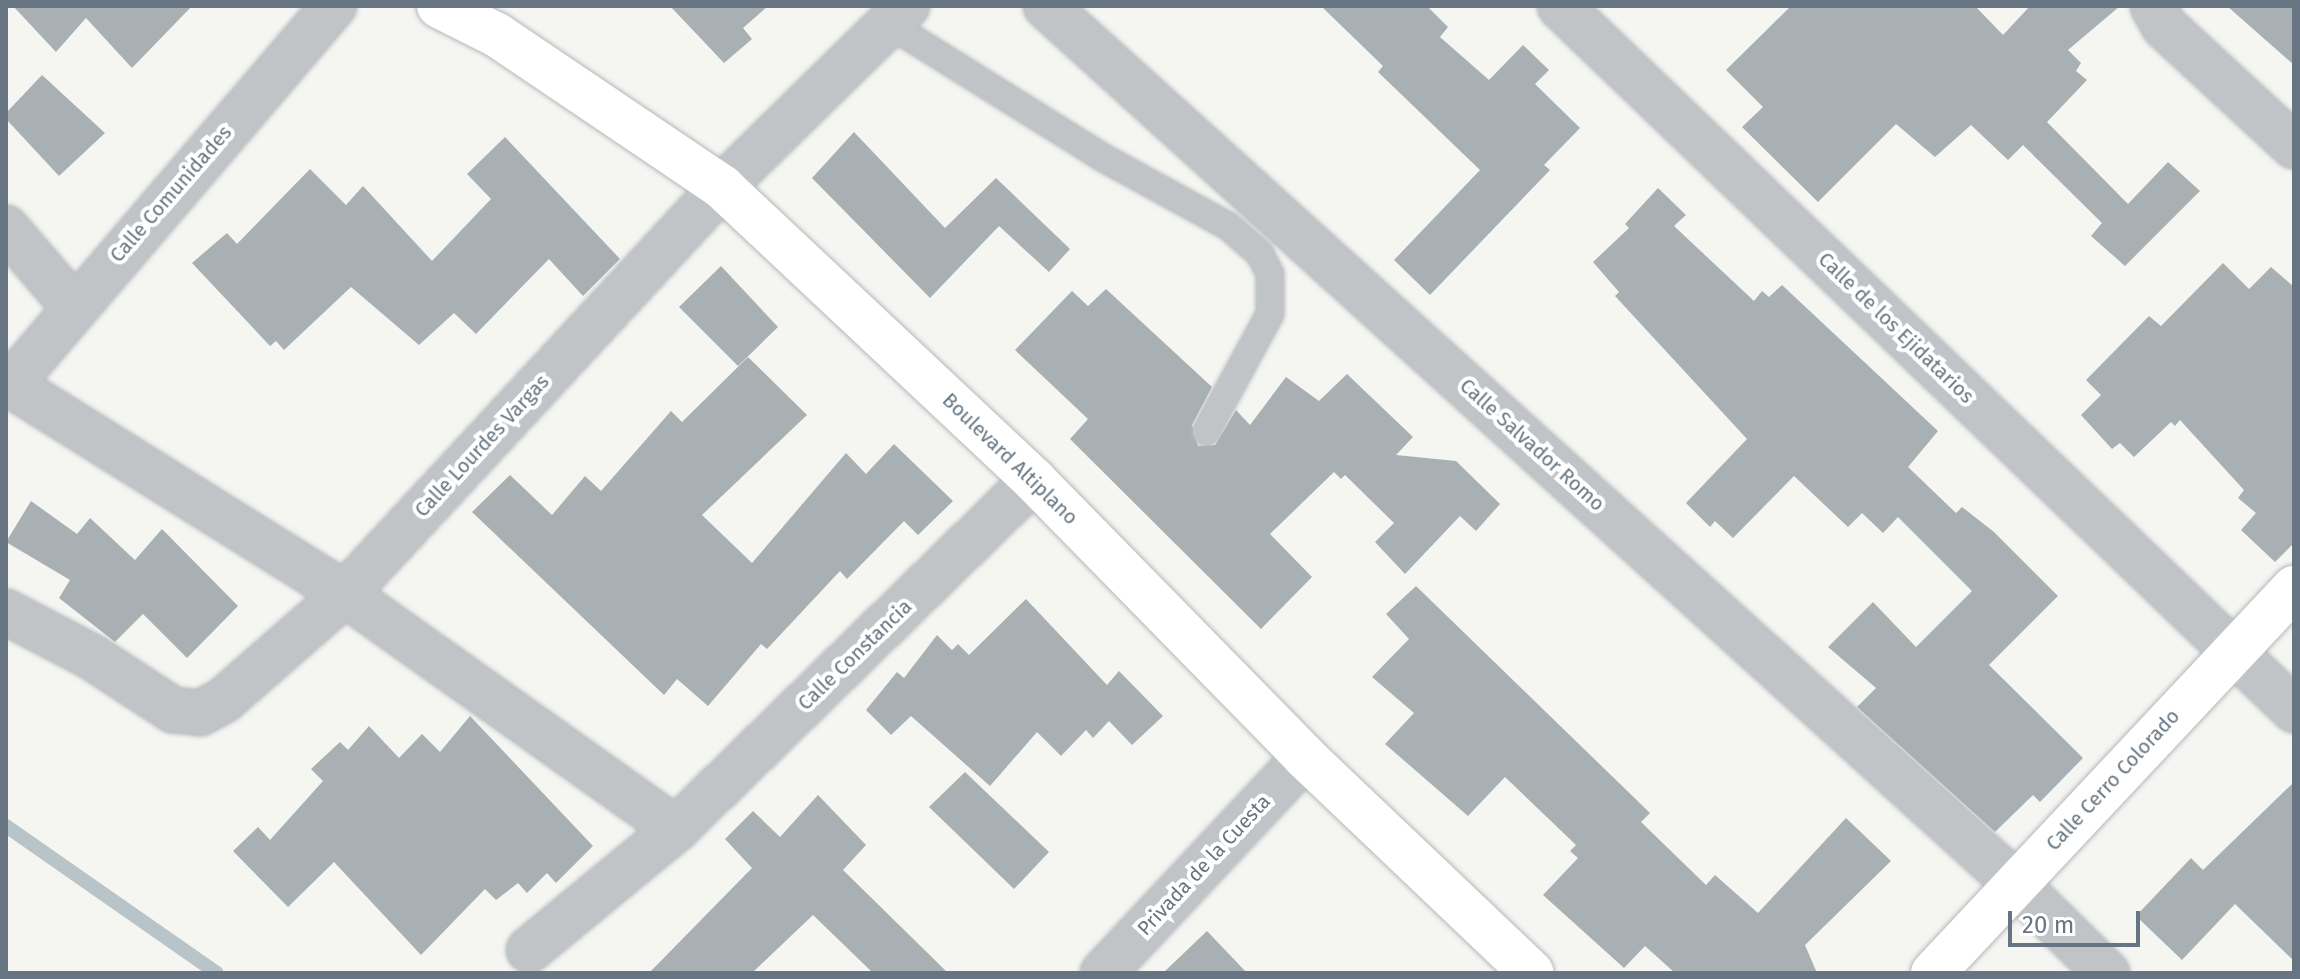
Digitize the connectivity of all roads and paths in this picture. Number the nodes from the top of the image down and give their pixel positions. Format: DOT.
graph roads {
  1 [pos="334,6"];
  2 [pos="439,6"];
  3 [pos="1046,6"];
  4 [pos="1560,6"];
  5 [pos="2153,6"];
  6 [pos="898,15"];
  7 [pos="2294,146"];
  8 [pos="722,187"];
  9 [pos="6,228"];
  10 [pos="73,306"];
  11 [pos="8,383"];
  12 [pos="1206,432"];
  13 [pos="1034,480"];
  14 [pos="2294,588"];
  15 [pos="345,594"];
  16 [pos="6,612"];
  17 [pos="2233,651"];
  18 [pos="2294,710"];
  19 [pos="1305,757"];
  20 [pos="676,829"];
  21 [pos="2017,885"];
  22 [pos="529,950"];
  23 [pos="1103,973"];
  24 [pos="1532,973"];
  25 [pos="1933,973"];
  26 [pos="2107,973"];
  1 -- 10 [label="street, Calle Comunidades"];
  2 -- 8 [label="street, Boulevard Altiplano"];
  3 -- 21 [label="street, Calle Salvador Romo"];
  4 -- 17 [label="street, Calle de los Ejidatarios"];
  5 -- 7 [label="street"];
  6 -- 8 [label="street, Calle Lourdes Vargas"];
  6 -- 12 [label="lane"];
  8 -- 13 [label="street, Boulevard Altiplano"];
  8 -- 15 [label="street, Calle Lourdes Vargas"];
  9 -- 10 [label="street"];
  10 -- 11 [label="street, Calle Comunidades"];
  11 -- 15 [label="street, Calle Comunidades"];
  13 -- 19 [label="street, Boulevard Altiplano"];
  13 -- 20 [label="street, Calle Constancia"];
  14 -- 17 [label="street, Calle Cerro Colorado"];
  15 -- 16 [label="street, Calle Lourdes Vargas"];
  15 -- 20 [label="street, Calle Comunidades"];
  17 -- 18 [label="street, Calle de los Ejidatarios"];
  17 -- 21 [label="street, Calle Cerro Colorado"];
  19 -- 23 [label="street, Privada de la Cuesta"];
  19 -- 24 [label="street, Boulevard Altiplano"];
  20 -- 22 [label="street, Calle Constancia"];
  21 -- 25 [label="street, Calle Cerro Colorado"];
  21 -- 26 [label="street, Calle Salvador Romo"];
}
